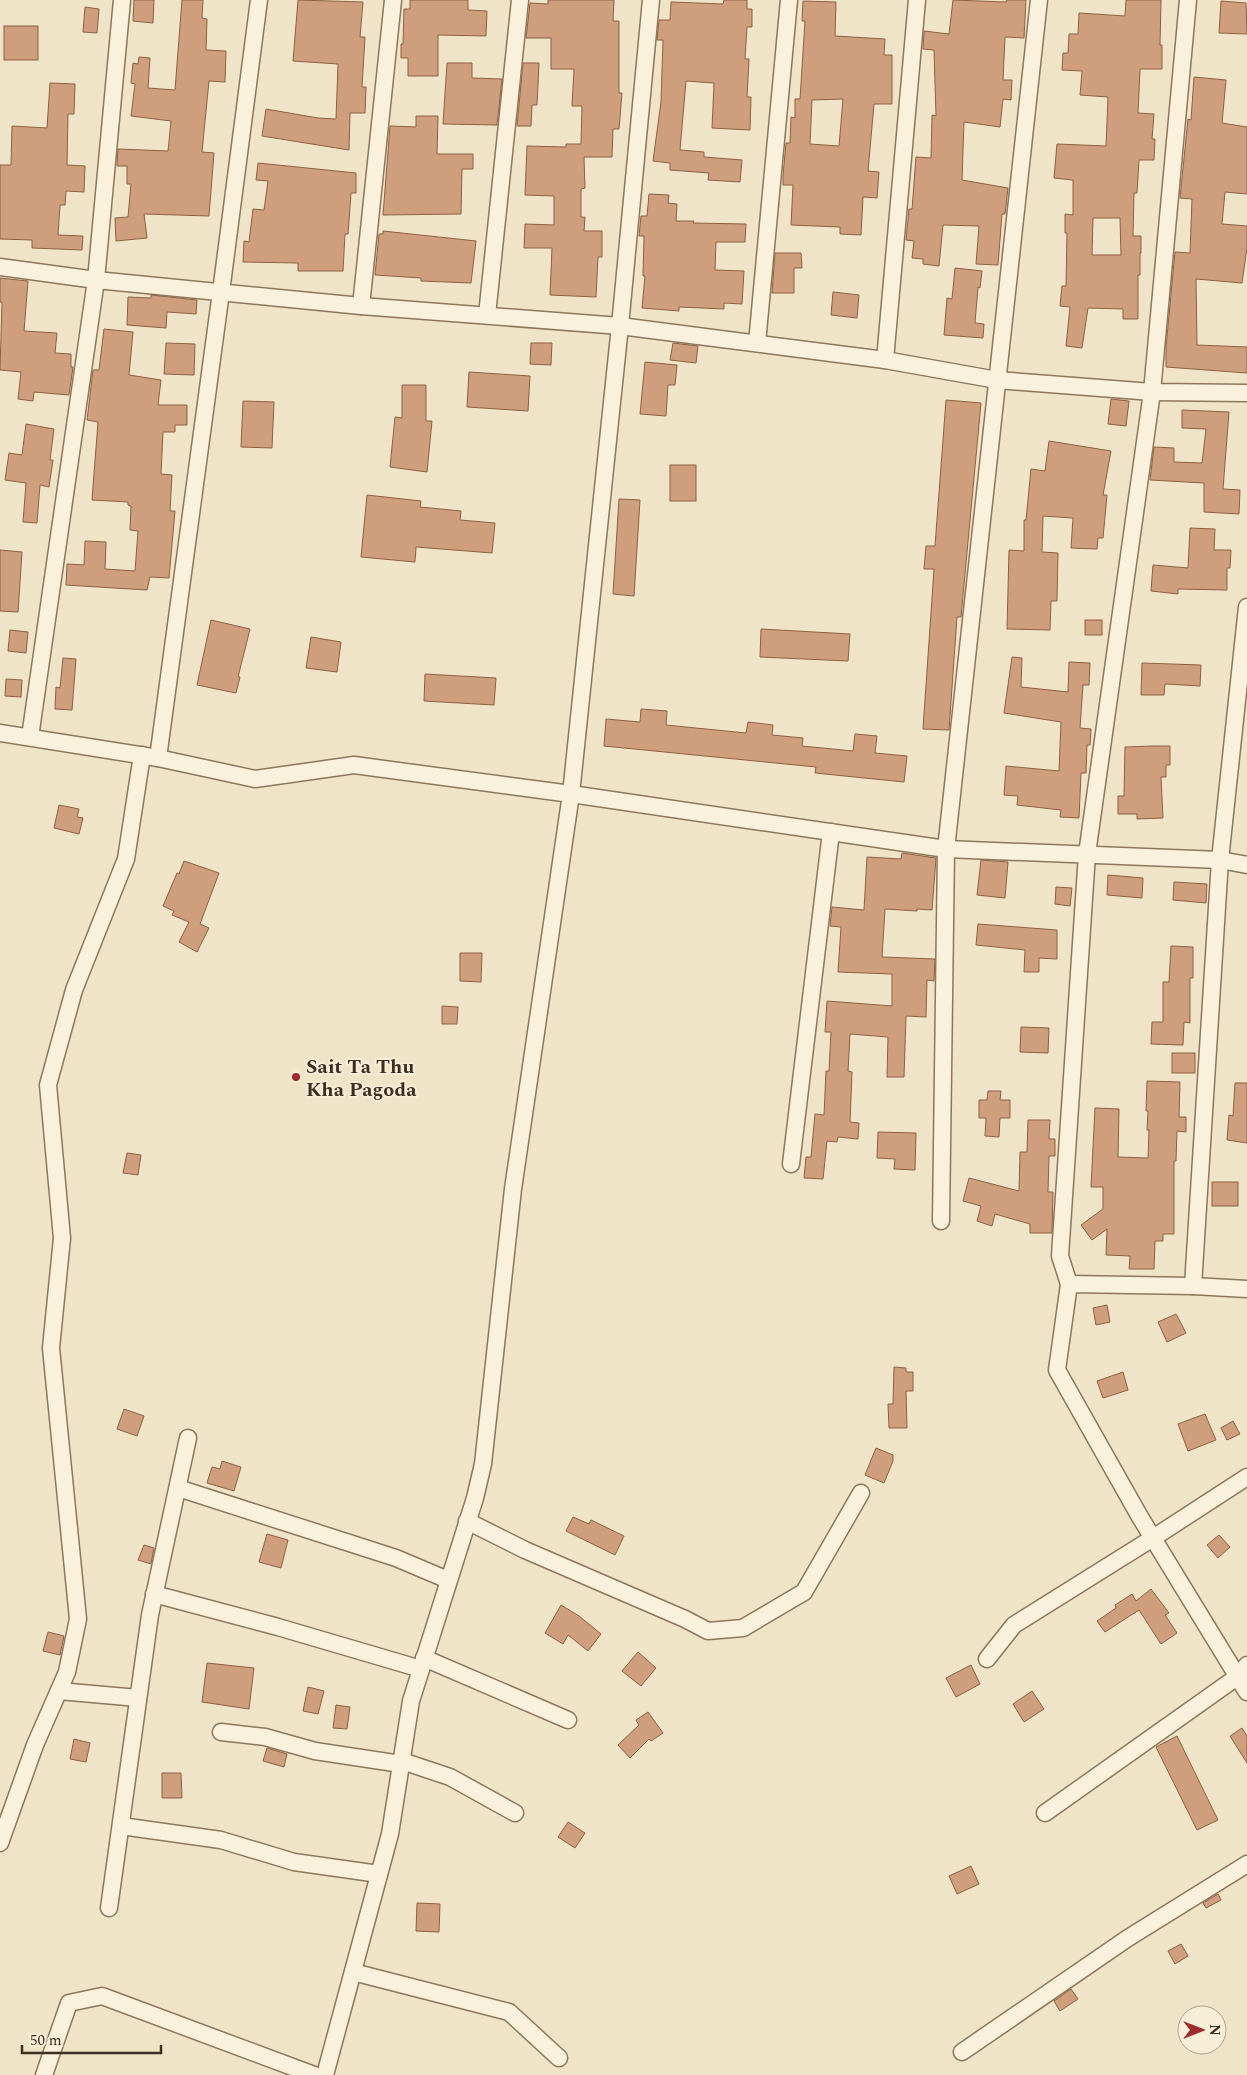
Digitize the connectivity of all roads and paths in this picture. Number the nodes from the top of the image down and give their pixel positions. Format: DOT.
graph roads {
  1 [pos="122,0"];
  2 [pos="259,0"];
  3 [pos="393,0"];
  4 [pos="520,0"];
  5 [pos="651,0"];
  6 [pos="789,0"];
  7 [pos="917,0"];
  8 [pos="1039,0"];
  9 [pos="1188,0"];
  10 [pos="0,267"];
  11 [pos="96,280"];
  12 [pos="221,292"];
  13 [pos="361,306"];
  14 [pos="487,315"];
  15 [pos="620,326"];
  16 [pos="757,343"];
  17 [pos="886,360"];
  18 [pos="997,380"];
  19 [pos="1152,392"];
  20 [pos="1247,393"];
  21 [pos="1247,607"];
  22 [pos="0,733"];
  23 [pos="30,737"];
  24 [pos="150,757"];
  25 [pos="571,794"];
  26 [pos="831,832"];
  27 [pos="946,849"];
  28 [pos="1087,854"];
  29 [pos="1220,860"];
  30 [pos="1247,865"];
  31 [pos="791,1164"];
  32 [pos="941,1220"];
  33 [pos="1070,1284"];
  34 [pos="1193,1286"];
  35 [pos="1247,1290"];
  36 [pos="188,1438"];
  37 [pos="1247,1477"];
  38 [pos="178,1488"];
  39 [pos="861,1493"];
  40 [pos="467,1520"];
  41 [pos="1153,1538"];
  42 [pos="448,1580"];
  43 [pos="154,1594"];
  44 [pos="987,1659"];
  45 [pos="422,1664"];
  46 [pos="1242,1671"];
  47 [pos="59,1691"];
  48 [pos="1247,1692"];
  49 [pos="138,1698"];
  50 [pos="568,1720"];
  51 [pos="221,1732"];
  52 [pos="401,1762"];
  53 [pos="515,1813"];
  54 [pos="1045,1813"];
  55 [pos="121,1826"];
  56 [pos="0,1844"];
  57 [pos="1247,1864"];
  58 [pos="379,1874"];
  59 [pos="109,1908"];
  60 [pos="353,1972"];
  61 [pos="962,2052"];
  62 [pos="558,2058"];
  63 [pos="44,2075"];
  64 [pos="314,2075"];
  65 [pos="325,2075"];
  1 -- 11 [label="street"];
  2 -- 12 [label="street"];
  3 -- 13 [label="street"];
  4 -- 14 [label="street"];
  5 -- 15 [label="street"];
  6 -- 16 [label="street"];
  7 -- 17 [label="street"];
  8 -- 18 [label="street"];
  9 -- 19 [label="street"];
  10 -- 11 [label="street"];
  11 -- 12 [label="street"];
  11 -- 23 [label="street"];
  12 -- 13 [label="street"];
  12 -- 24 [label="street"];
  13 -- 14 [label="street"];
  14 -- 15 [label="street"];
  15 -- 16 [label="street"];
  15 -- 25 [label="street"];
  16 -- 17 [label="street"];
  17 -- 18 [label="street"];
  18 -- 19 [label="street"];
  18 -- 27 [label="street"];
  19 -- 20 [label="street"];
  19 -- 28 [label="street"];
  21 -- 29 [label="street"];
  22 -- 23 [label="street"];
  23 -- 24 [label="street"];
  24 -- 25 [label="street"];
  24 -- 47 [label="street"];
  25 -- 26 [label="street"];
  25 -- 40 [label="street"];
  26 -- 27 [label="street"];
  26 -- 31 [label="street"];
  27 -- 28 [label="street"];
  27 -- 32 [label="street"];
  28 -- 29 [label="street"];
  28 -- 33 [label="street"];
  29 -- 30 [label="street"];
  29 -- 34 [label="street"];
  33 -- 34 [label="street"];
  33 -- 41 [label="street"];
  34 -- 35 [label="street"];
  36 -- 38 [label="street"];
  37 -- 41 [label="street"];
  38 -- 42 [label="street"];
  38 -- 43 [label="street"];
  39 -- 40 [label="street"];
  40 -- 42 [label="street"];
  41 -- 44 [label="street"];
  41 -- 46 [label="street"];
  42 -- 45 [label="street"];
  43 -- 45 [label="street"];
  43 -- 49 [label="street"];
  45 -- 50 [label="street"];
  45 -- 52 [label="street"];
  46 -- 48 [label="street"];
  46 -- 54 [label="street"];
  47 -- 49 [label="street"];
  47 -- 56 [label="street"];
  49 -- 55 [label="street"];
  51 -- 52 [label="street"];
  52 -- 53 [label="street"];
  52 -- 58 [label="street"];
  55 -- 58 [label="street"];
  55 -- 59 [label="street"];
  57 -- 61 [label="street"];
  58 -- 60 [label="street"];
  60 -- 62 [label="street"];
  60 -- 65 [label="street"];
  63 -- 64 [label="street"];
}
